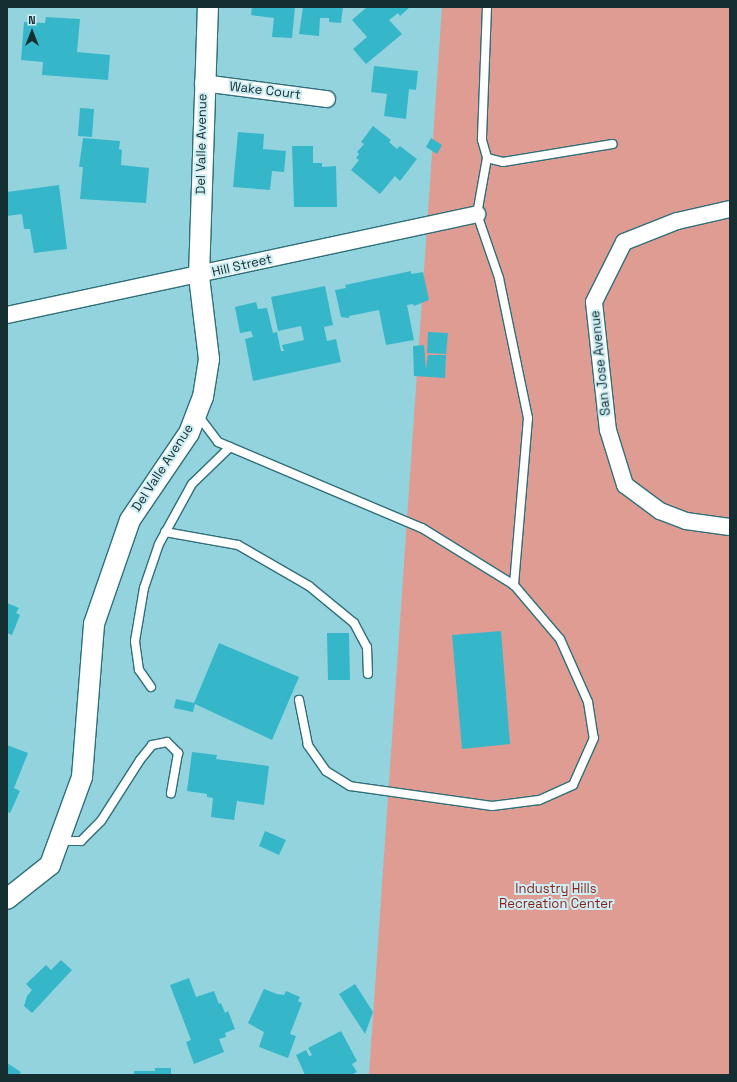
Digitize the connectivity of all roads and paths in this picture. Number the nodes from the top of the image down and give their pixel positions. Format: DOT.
graph roads {
  1 [pos="208,7"];
  2 [pos="487,7"];
  3 [pos="203,84"];
  4 [pos="327,99"];
  5 [pos="612,144"];
  6 [pos="487,158"];
  7 [pos="730,209"];
  8 [pos="477,214"];
  9 [pos="199,276"];
  10 [pos="7,315"];
  11 [pos="197,413"];
  12 [pos="230,447"];
  13 [pos="730,527"];
  14 [pos="165,532"];
  15 [pos="514,585"];
  16 [pos="368,674"];
  17 [pos="151,687"];
  18 [pos="299,700"];
  19 [pos="171,793"];
  20 [pos="58,841"];
  21 [pos="7,899"];
  1 -- 3 [label="street, Del Valle Avenue"];
  2 -- 6 [label="lane"];
  3 -- 4 [label="street, Wake Court"];
  3 -- 9 [label="street, Del Valle Avenue"];
  5 -- 6 [label="lane"];
  6 -- 8 [label="lane"];
  7 -- 13 [label="street, San Jose Avenue"];
  8 -- 9 [label="street, Hill Street"];
  8 -- 15 [label="lane"];
  9 -- 10 [label="street, Hill Street"];
  9 -- 11 [label="street, Del Valle Avenue"];
  11 -- 12 [label="lane"];
  11 -- 20 [label="street, Del Valle Avenue"];
  12 -- 14 [label="lane"];
  12 -- 15 [label="lane"];
  14 -- 16 [label="lane"];
  14 -- 17 [label="lane"];
  15 -- 18 [label="lane"];
  19 -- 20 [label="lane"];
  20 -- 21 [label="street, Del Valle Avenue"];
}
